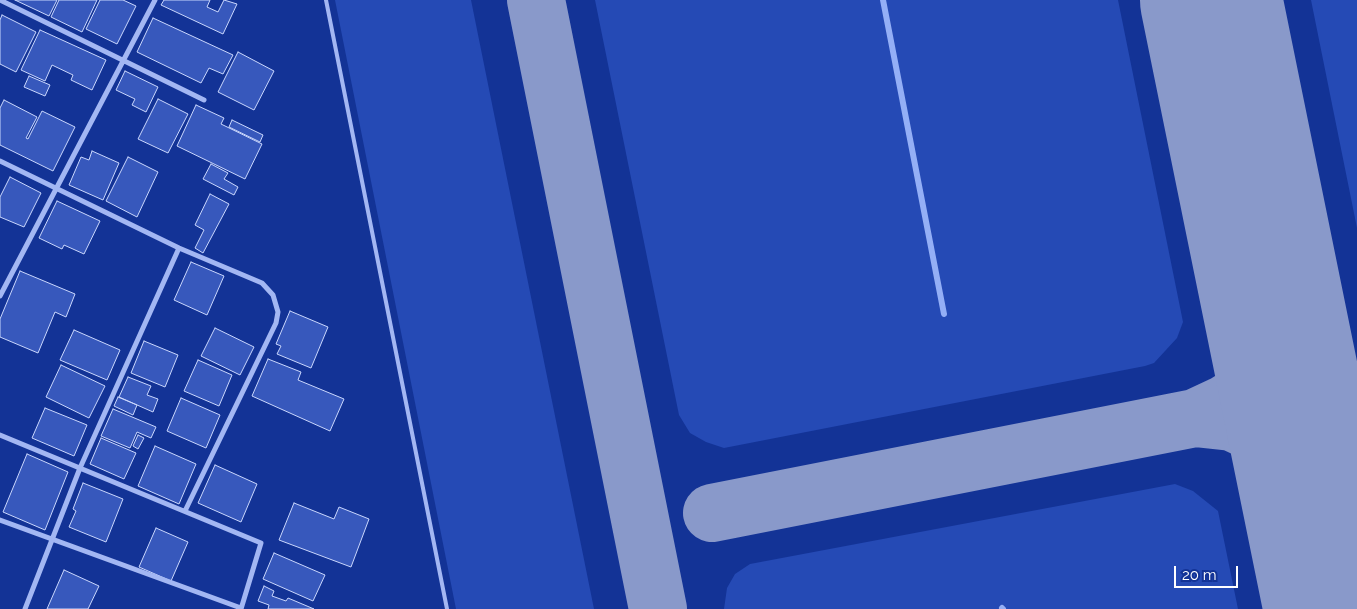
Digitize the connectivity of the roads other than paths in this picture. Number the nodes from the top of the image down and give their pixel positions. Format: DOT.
graph roads {
  1 [pos="0,0"];
  2 [pos="155,0"];
  3 [pos="326,0"];
  4 [pos="123,60"];
  5 [pos="204,100"];
  6 [pos="0,161"];
  7 [pos="55,189"];
  8 [pos="179,248"];
  9 [pos="0,296"];
  10 [pos="0,435"];
  11 [pos="80,468"];
  12 [pos="185,511"];
  13 [pos="0,520"];
  14 [pos="50,539"];
  15 [pos="241,608"];
  16 [pos="25,609"];
  17 [pos="447,609"];
  1 -- 4 [label="street"];
  2 -- 4 [label="street"];
  3 -- 17 [label="lane"];
  4 -- 5 [label="street"];
  4 -- 7 [label="street"];
  6 -- 7 [label="street"];
  7 -- 8 [label="street"];
  7 -- 9 [label="street"];
  8 -- 11 [label="street"];
  8 -- 12 [label="street"];
  10 -- 11 [label="street"];
  11 -- 12 [label="street"];
  11 -- 14 [label="street"];
  12 -- 15 [label="street"];
  13 -- 14 [label="street"];
  14 -- 15 [label="street"];
  14 -- 16 [label="street"];
}
